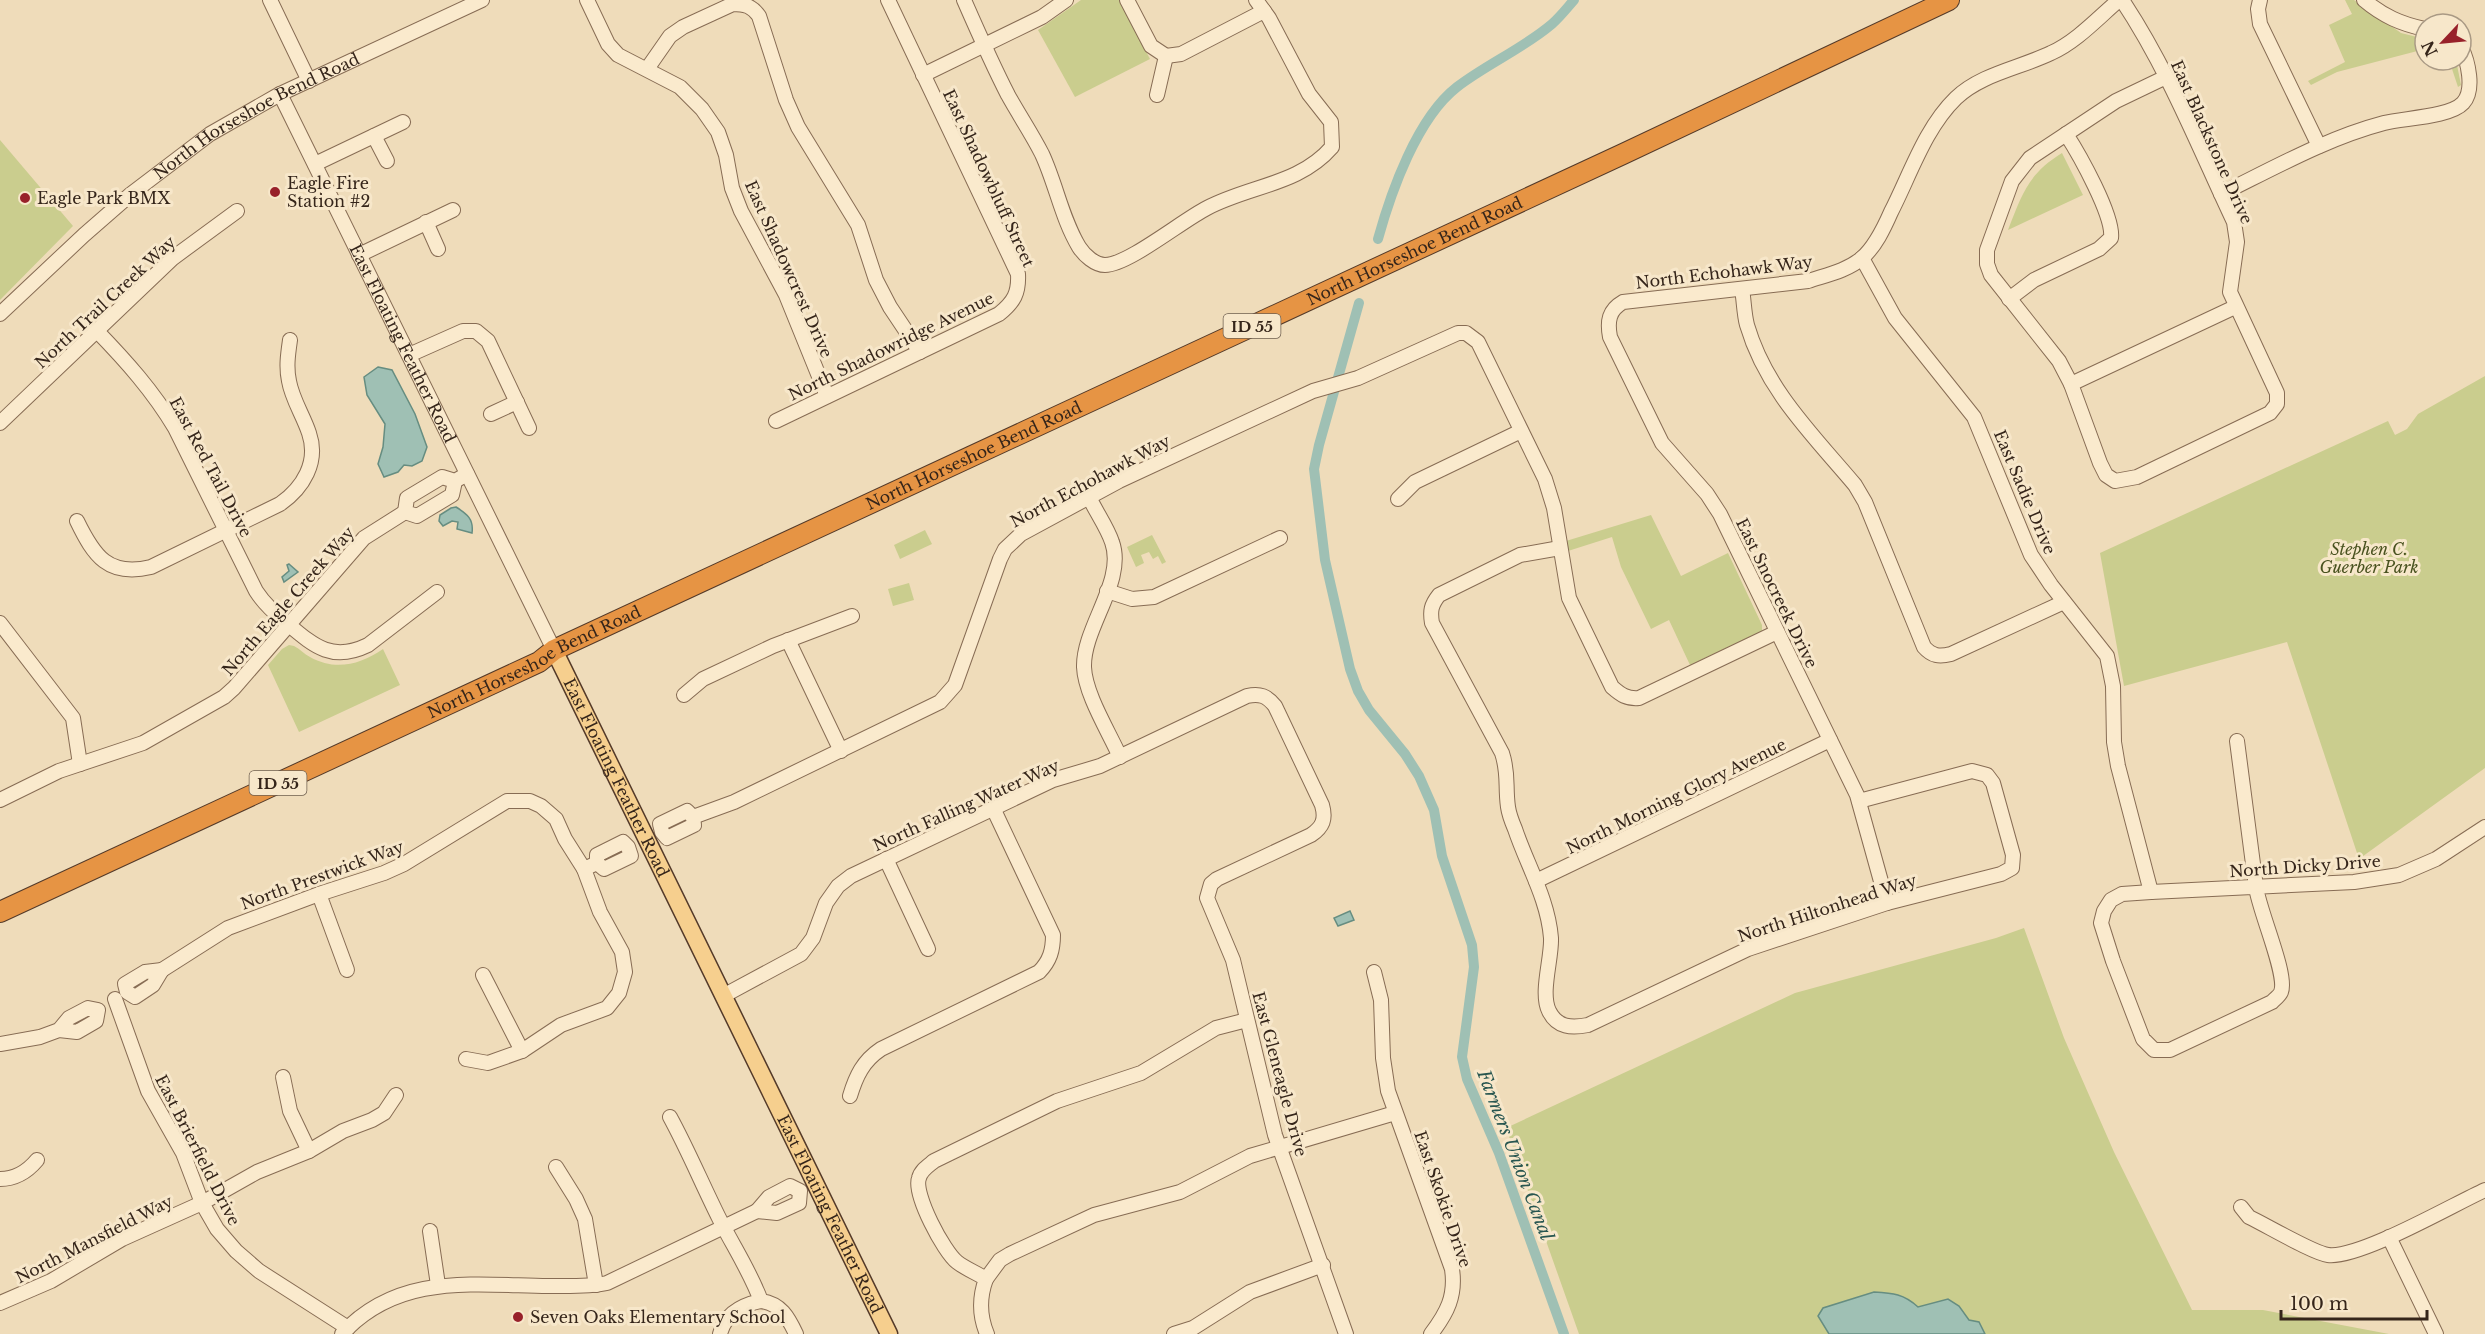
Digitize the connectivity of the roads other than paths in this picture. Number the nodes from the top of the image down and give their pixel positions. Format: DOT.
graph roads {
  1 [pos="270,0"];
  2 [pos="482,0"];
  3 [pos="587,0"];
  4 [pos="888,0"];
  5 [pos="964,0"];
  6 [pos="1066,0"];
  7 [pos="1127,0"];
  8 [pos="1949,0"];
  9 [pos="2120,0"];
  10 [pos="2259,2"];
  11 [pos="2370,2"];
  12 [pos="1260,5"];
  13 [pos="2413,27"];
  14 [pos="984,45"];
  15 [pos="1166,56"];
  16 [pos="648,69"];
  17 [pos="2467,72"];
  18 [pos="923,75"];
  19 [pos="2166,77"];
  20 [pos="309,81"];
  21 [pos="280,94"];
  22 [pos="1157,95"];
  23 [pos="403,123"];
  24 [pos="2066,134"];
  25 [pos="374,136"];
  26 [pos="2319,146"];
  27 [pos="387,161"];
  28 [pos="315,164"];
  29 [pos="2221,194"];
  30 [pos="453,210"];
  31 [pos="237,211"];
  32 [pos="426,222"];
  33 [pos="438,249"];
  34 [pos="359,255"];
  35 [pos="1862,258"];
  36 [pos="1742,289"];
  37 [pos="1017,295"];
  38 [pos="2009,299"];
  39 [pos="2235,307"];
  40 [pos="0,314"];
  41 [pos="1610,315"];
  42 [pos="96,330"];
  43 [pos="290,340"];
  44 [pos="920,352"];
  45 [pos="409,355"];
  46 [pos="2071,384"];
  47 [pos="827,396"];
  48 [pos="517,402"];
  49 [pos="491,414"];
  50 [pos="776,421"];
  51 [pos="0,423"];
  52 [pos="529,428"];
  53 [pos="1521,430"];
  54 [pos="467,474"];
  55 [pos="454,481"];
  56 [pos="1089,497"];
  57 [pos="1398,499"];
  58 [pos="405,512"];
  59 [pos="77,521"];
  60 [pos="226,531"];
  61 [pos="1280,538"];
  62 [pos="1560,548"];
  63 [pos="1107,591"];
  64 [pos="437,592"];
  65 [pos="2064,602"];
  66 [pos="852,616"];
  67 [pos="0,623"];
  68 [pos="289,625"];
  69 [pos="1777,632"];
  70 [pos="788,640"];
  71 [pos="554,650"];
  72 [pos="684,696"];
  73 [pos="1830,740"];
  74 [pos="2237,741"];
  75 [pos="841,751"];
  76 [pos="1120,757"];
  77 [pos="80,764"];
  78 [pos="0,800"];
  79 [pos="1859,801"];
  80 [pos="993,808"];
  81 [pos="2485,827"];
  82 [pos="654,835"];
  83 [pos="886,859"];
  84 [pos="591,866"];
  85 [pos="1536,881"];
  86 [pos="2256,887"];
  87 [pos="1208,890"];
  88 [pos="2151,892"];
  89 [pos="319,894"];
  90 [pos="1887,903"];
  91 [pos="0,912"];
  92 [pos="928,949"];
  93 [pos="347,970"];
  94 [pos="1374,972"];
  95 [pos="483,975"];
  96 [pos="121,996"];
  97 [pos="723,996"];
  98 [pos="1247,1020"];
  99 [pos="0,1044"];
  100 [pos="522,1051"];
  101 [pos="466,1059"];
  102 [pos="283,1077"];
  103 [pos="396,1095"];
  104 [pos="850,1096"];
  105 [pos="1395,1113"];
  106 [pos="670,1117"];
  107 [pos="1279,1146"];
  108 [pos="309,1151"];
  109 [pos="37,1160"];
  110 [pos="556,1167"];
  111 [pos="0,1179"];
  112 [pos="815,1183"];
  113 [pos="2485,1190"];
  114 [pos="202,1203"];
  115 [pos="2241,1207"];
  116 [pos="724,1227"];
  117 [pos="430,1231"];
  118 [pos="2389,1237"];
  119 [pos="1323,1265"];
  120 [pos="986,1279"];
  121 [pos="438,1285"];
  122 [pos="596,1285"];
  123 [pos="761,1301"];
  124 [pos="0,1303"];
  125 [pos="345,1331"];
  126 [pos="720,1334"];
  127 [pos="796,1334"];
  128 [pos="889,1334"];
  129 [pos="987,1334"];
  130 [pos="1174,1334"];
  131 [pos="1346,1334"];
  132 [pos="1431,1334"];
  133 [pos="2436,1334"];
  1 -- 20 [label="street"];
  2 -- 20 [label="street, North Horseshoe Bend Road"];
  3 -- 16 [label="street, East Shadowcrest Drive"];
  4 -- 18 [label="street, East Shadowbluff Street"];
  5 -- 14 [label="street"];
  6 -- 14 [label="street"];
  7 -- 15 [label="street"];
  8 -- 71 [label="highway, North Horseshoe Bend Road / ID 55"];
  9 -- 19 [label="street, East Blackstone Drive"];
  9 -- 35 [label="street, North Echohawk Way"];
  10 -- 26 [label="street"];
  11 -- 13 [label="street"];
  12 -- 14 [label="street"];
  12 -- 15 [label="street"];
  14 -- 18 [label="street"];
  15 -- 22 [label="street"];
  16 -- 44 [label="street"];
  16 -- 47 [label="street, East Shadowcrest Drive"];
  17 -- 26 [label="street"];
  18 -- 37 [label="street, East Shadowbluff Street"];
  19 -- 24 [label="street"];
  19 -- 29 [label="street, East Blackstone Drive"];
  20 -- 21 [label="street, North Horseshoe Bend Road"];
  21 -- 28 [label="street, East Floating Feather Road"];
  21 -- 40 [label="street, North Horseshoe Bend Road"];
  23 -- 25 [label="street"];
  24 -- 38 [label="street"];
  24 -- 38 [label="street"];
  25 -- 27 [label="street"];
  25 -- 28 [label="street"];
  26 -- 29 [label="street"];
  28 -- 34 [label="street, East Floating Feather Road"];
  29 -- 39 [label="street, East Blackstone Drive"];
  30 -- 32 [label="street"];
  31 -- 42 [label="street, North Trail Creek Way"];
  32 -- 33 [label="street"];
  32 -- 34 [label="street"];
  34 -- 45 [label="street, East Floating Feather Road"];
  35 -- 36 [label="street, North Echohawk Way"];
  35 -- 65 [label="street, East Sadie Drive"];
  36 -- 41 [label="street, North Echohawk Way"];
  36 -- 65 [label="street"];
  37 -- 44 [label="street, North Shadowridge Avenue"];
  38 -- 46 [label="street"];
  39 -- 46 [label="street"];
  39 -- 46 [label="street, East Blackstone Drive"];
  41 -- 69 [label="street, East Snocreek Drive"];
  42 -- 51 [label="street, North Trail Creek Way"];
  42 -- 60 [label="street, East Red Tail Drive"];
  43 -- 60 [label="street"];
  44 -- 47 [label="street, North Shadowridge Avenue"];
  45 -- 48 [label="street"];
  45 -- 54 [label="street, East Floating Feather Road"];
  47 -- 50 [label="street, North Shadowridge Avenue"];
  48 -- 49 [label="street"];
  48 -- 52 [label="street"];
  53 -- 56 [label="street, North Echohawk Way"];
  53 -- 57 [label="street"];
  53 -- 62 [label="street"];
  54 -- 55 [label="street, North Eagle Creek Way"];
  54 -- 71 [label="street, East Floating Feather Road"];
  55 -- 58 [label="street, North Eagle Creek Way"];
  55 -- 58 [label="street, North Eagle Creek Way"];
  56 -- 63 [label="street"];
  56 -- 75 [label="street, North Echohawk Way"];
  58 -- 68 [label="street, North Eagle Creek Way"];
  59 -- 60 [label="street"];
  60 -- 68 [label="street, East Red Tail Drive"];
  61 -- 63 [label="street"];
  62 -- 69 [label="street"];
  62 -- 85 [label="street"];
  63 -- 76 [label="street"];
  64 -- 68 [label="street, East Red Tail Drive"];
  65 -- 88 [label="street, East Sadie Drive"];
  66 -- 70 [label="street"];
  67 -- 77 [label="street"];
  68 -- 77 [label="street, North Eagle Creek Way"];
  69 -- 73 [label="street, East Snocreek Drive"];
  70 -- 72 [label="street"];
  70 -- 75 [label="street"];
  71 -- 82 [label="main road, East Floating Feather Road"];
  71 -- 91 [label="highway, North Horseshoe Bend Road / ID 55"];
  73 -- 79 [label="street, East Snocreek Drive"];
  73 -- 85 [label="street, North Morning Glory Avenue"];
  74 -- 86 [label="street"];
  75 -- 82 [label="street, North Echohawk Way"];
  76 -- 80 [label="street, North Falling Water Way"];
  76 -- 87 [label="street, North Falling Water Way"];
  77 -- 78 [label="street, North Eagle Creek Way"];
  79 -- 90 [label="street, East Snocreek Drive"];
  79 -- 90 [label="street, North Hiltonhead Way"];
  80 -- 83 [label="street, North Falling Water Way"];
  80 -- 104 [label="street"];
  81 -- 86 [label="street, North Dicky Drive"];
  82 -- 84 [label="street"];
  82 -- 97 [label="main road, East Floating Feather Road"];
  83 -- 92 [label="street"];
  83 -- 97 [label="street, North Falling Water Way"];
  84 -- 89 [label="street, North Prestwick Way"];
  84 -- 100 [label="street, North Prestwick Way"];
  85 -- 90 [label="street, North Hiltonhead Way"];
  86 -- 88 [label="street, North Dicky Drive"];
  86 -- 88 [label="street, North Dicky Drive"];
  87 -- 98 [label="street, East Gleneagle Drive"];
  89 -- 93 [label="street"];
  89 -- 96 [label="street, North Prestwick Way"];
  94 -- 105 [label="street, East Skokie Drive"];
  95 -- 100 [label="street"];
  96 -- 99 [label="street, North Prestwick Way"];
  96 -- 114 [label="street, East Brierfield Drive"];
  97 -- 112 [label="main road, East Floating Feather Road"];
  98 -- 107 [label="street, East Gleneagle Drive"];
  98 -- 120 [label="street"];
  100 -- 101 [label="street, North Prestwick Way"];
  102 -- 108 [label="street"];
  103 -- 108 [label="street, North Mansfield Way"];
  105 -- 107 [label="street"];
  105 -- 132 [label="street, East Skokie Drive"];
  106 -- 116 [label="street"];
  107 -- 119 [label="street, East Gleneagle Drive"];
  107 -- 120 [label="street"];
  108 -- 114 [label="street, North Mansfield Way"];
  109 -- 111 [label="street"];
  110 -- 122 [label="street"];
  112 -- 116 [label="street"];
  112 -- 128 [label="main road, East Floating Feather Road"];
  113 -- 118 [label="street"];
  114 -- 124 [label="street, North Mansfield Way"];
  114 -- 125 [label="street, East Brierfield Drive"];
  115 -- 118 [label="street"];
  116 -- 122 [label="street"];
  116 -- 123 [label="street"];
  117 -- 121 [label="street"];
  118 -- 133 [label="street"];
  119 -- 130 [label="street"];
  119 -- 131 [label="street, East Gleneagle Drive"];
  120 -- 129 [label="street"];
  121 -- 122 [label="street"];
  121 -- 125 [label="street"];
  123 -- 126 [label="street"];
  123 -- 127 [label="street"];
}
